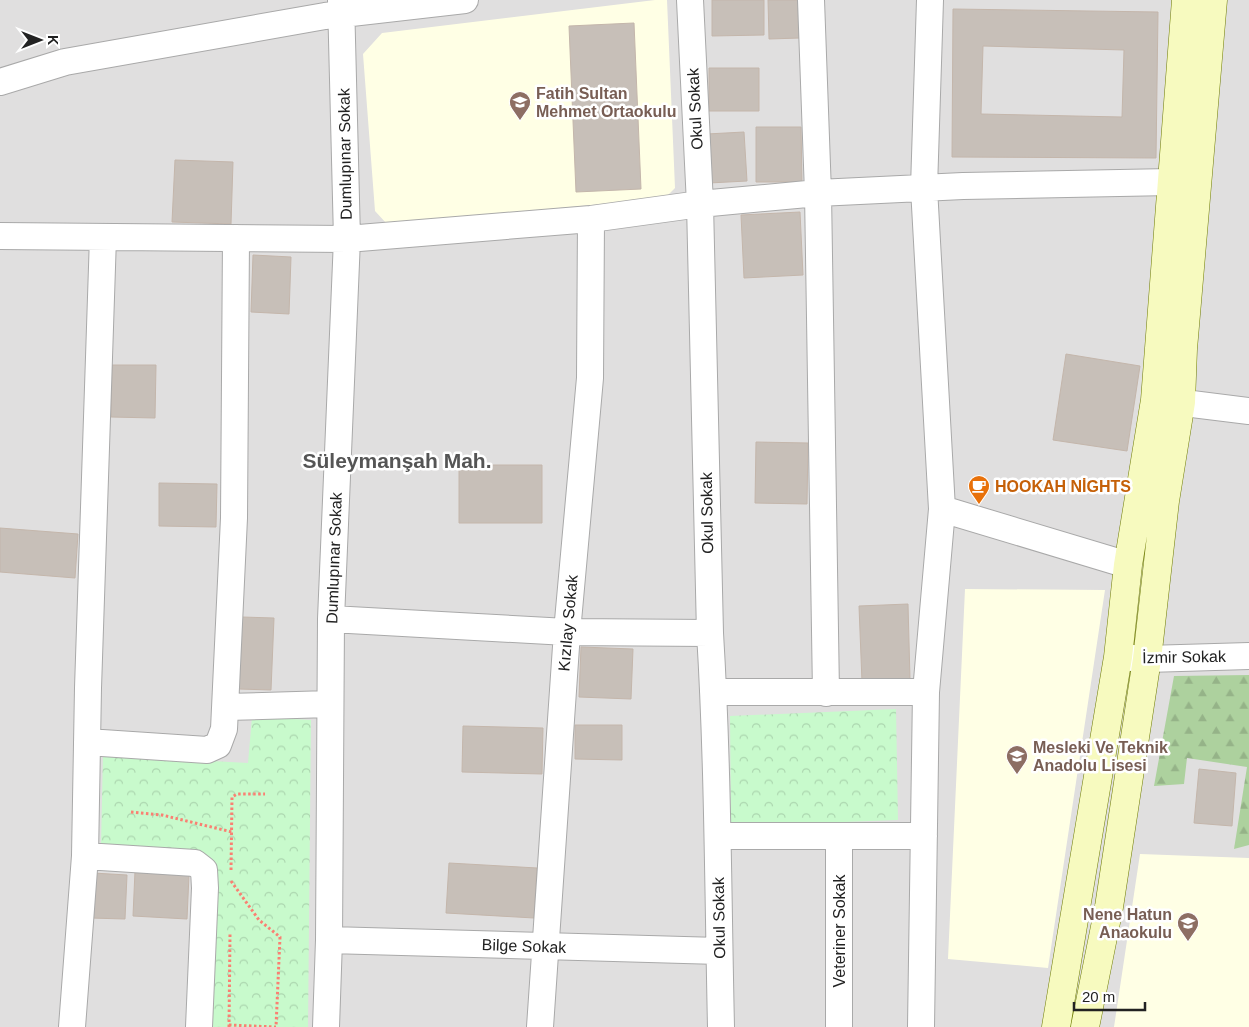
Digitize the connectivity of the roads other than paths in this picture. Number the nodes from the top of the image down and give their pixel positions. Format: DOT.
graph roads {
  1 [pos="465,0"];
  2 [pos="690,0"];
  3 [pos="811,0"];
  4 [pos="930,0"];
  5 [pos="1186,0"];
  6 [pos="1213,0"];
  7 [pos="342,7"];
  8 [pos="0,82"];
  9 [pos="1171,182"];
  10 [pos="924,188"];
  11 [pos="818,193"];
  12 [pos="700,204"];
  13 [pos="592,219"];
  14 [pos="0,236"];
  15 [pos="102,237"];
  16 [pos="236,238"];
  17 [pos="347,239"];
  18 [pos="1168,401"];
  19 [pos="1249,411"];
  20 [pos="942,510"];
  21 [pos="1128,565"];
  22 [pos="331,619"];
  23 [pos="567,632"];
  24 [pos="710,633"];
  25 [pos="1249,656"];
  26 [pos="1118,657"];
  27 [pos="1147,658"];
  28 [pos="713,692"];
  29 [pos="926,692"];
  30 [pos="826,693"];
  31 [pos="330,704"];
  32 [pos="226,707"];
  33 [pos="87,742"];
  34 [pos="718,836"];
  35 [pos="839,836"];
  36 [pos="924,836"];
  37 [pos="86,856"];
  38 [pos="329,940"];
  39 [pos="546,946"];
  40 [pos="719,951"];
  41 [pos="72,1027"];
  42 [pos="199,1027"];
  43 [pos="326,1027"];
  44 [pos="540,1027"];
  45 [pos="722,1027"];
  46 [pos="840,1027"];
  47 [pos="922,1027"];
  48 [pos="1056,1027"];
  49 [pos="1085,1027"];
  1 -- 7 [label="street"];
  2 -- 12 [label="street, Okul Sokak"];
  3 -- 11 [label="street"];
  4 -- 10 [label="street"];
  5 -- 9 [label="street"];
  6 -- 18 [label="street"];
  7 -- 8 [label="street"];
  7 -- 17 [label="street, Dumlupınar Sokak"];
  9 -- 10 [label="street"];
  9 -- 18 [label="street"];
  10 -- 11 [label="street"];
  10 -- 20 [label="street"];
  11 -- 12 [label="street"];
  11 -- 30 [label="street"];
  12 -- 13 [label="street"];
  12 -- 24 [label="street, Okul Sokak"];
  13 -- 17 [label="street"];
  13 -- 23 [label="street, Kızılay Sokak"];
  14 -- 15 [label="street"];
  15 -- 16 [label="street"];
  15 -- 33 [label="street"];
  16 -- 17 [label="street"];
  16 -- 32 [label="street"];
  17 -- 22 [label="street, Dumlupınar Sokak"];
  18 -- 19 [label="street"];
  18 -- 21 [label="street"];
  18 -- 27 [label="street"];
  20 -- 21 [label="street"];
  20 -- 29 [label="street"];
  21 -- 26 [label="street"];
  22 -- 23 [label="street"];
  22 -- 31 [label="street, Dumlupınar Sokak"];
  23 -- 24 [label="street"];
  23 -- 39 [label="street, Kızılay Sokak"];
  24 -- 28 [label="street, Okul Sokak"];
  25 -- 27 [label="street, İzmir Sokak"];
  26 -- 27 [label="street, İzmir Sokak"];
  26 -- 48 [label="street"];
  27 -- 49 [label="street"];
  28 -- 30 [label="street"];
  28 -- 34 [label="street, Okul Sokak"];
  29 -- 30 [label="street"];
  29 -- 36 [label="street"];
  31 -- 32 [label="street"];
  31 -- 38 [label="street, Dumlupınar Sokak"];
  32 -- 33 [label="street"];
  33 -- 37 [label="street"];
  34 -- 35 [label="street"];
  34 -- 40 [label="street, Okul Sokak"];
  35 -- 36 [label="street"];
  35 -- 46 [label="street, Veteriner Sokak"];
  36 -- 47 [label="street"];
  37 -- 41 [label="street"];
  37 -- 42 [label="street"];
  38 -- 39 [label="street, Bilge Sokak"];
  38 -- 43 [label="street, Dumlupınar Sokak"];
  39 -- 40 [label="street, Bilge Sokak"];
  39 -- 44 [label="street, Kızılay Sokak"];
  40 -- 45 [label="street, Okul Sokak"];
}
